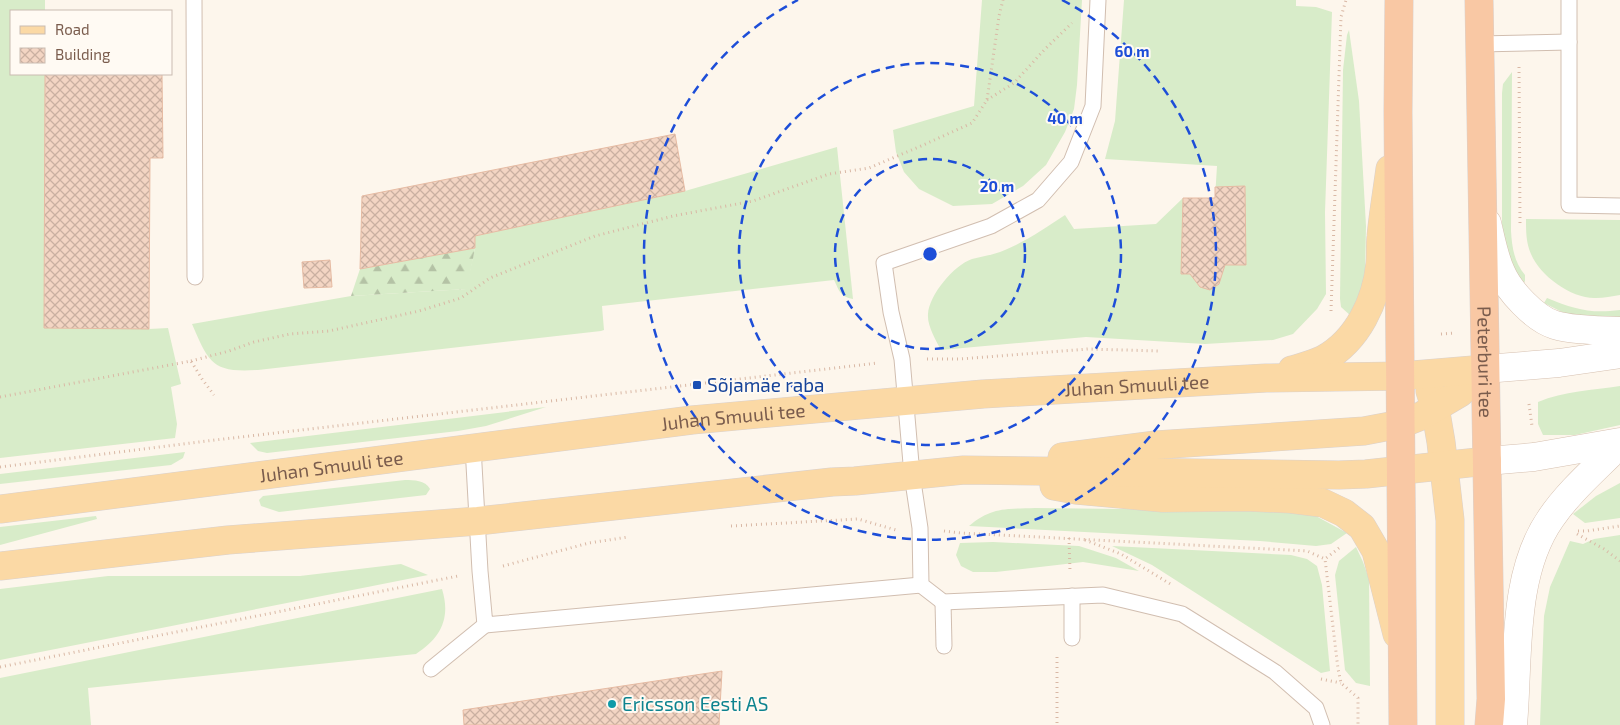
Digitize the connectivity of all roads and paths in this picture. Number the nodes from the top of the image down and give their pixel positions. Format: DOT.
graph roads {
  1 [pos="194,0"];
  2 [pos="1003,0"];
  3 [pos="1098,0"];
  4 [pos="1346,0"];
  5 [pos="1399,0"];
  6 [pos="1479,0"];
  7 [pos="1569,0"];
  8 [pos="1569,42"];
  9 [pos="1480,44"];
  10 [pos="1519,66"];
  11 [pos="987,100"];
  12 [pos="1398,112"];
  13 [pos="1620,206"];
  14 [pos="1483,209"];
  15 [pos="1520,233"];
  16 [pos="195,277"];
  17 [pos="1331,317"];
  18 [pos="1620,331"];
  19 [pos="1463,332"];
  20 [pos="1441,334"];
  21 [pos="1620,354"];
  22 [pos="191,361"];
  23 [pos="1485,369"];
  24 [pos="1401,376"];
  25 [pos="1266,378"];
  26 [pos="214,395"];
  27 [pos="0,397"];
  28 [pos="905,402"];
  29 [pos="1529,404"];
  30 [pos="1435,407"];
  31 [pos="1401,424"];
  32 [pos="1533,434"];
  33 [pos="1620,442"];
  34 [pos="473,447"];
  35 [pos="1620,449"];
  36 [pos="1487,462"];
  37 [pos="1444,466"];
  38 [pos="964,470"];
  39 [pos="1402,470"];
  40 [pos="912,475"];
  41 [pos="0,509"];
  42 [pos="857,510"];
  43 [pos="858,519"];
  44 [pos="478,521"];
  45 [pos="722,526"];
  46 [pos="1620,526"];
  47 [pos="920,528"];
  48 [pos="636,536"];
  49 [pos="1068,538"];
  50 [pos="1339,548"];
  51 [pos="1325,558"];
  52 [pos="1620,561"];
  53 [pos="0,566"];
  54 [pos="480,572"];
  55 [pos="921,585"];
  56 [pos="1072,596"];
  57 [pos="943,602"];
  58 [pos="485,625"];
  59 [pos="1072,638"];
  60 [pos="944,646"];
  61 [pos="1403,655"];
  62 [pos="0,667"];
  63 [pos="431,669"];
  64 [pos="1322,725"];
  65 [pos="1358,725"];
  66 [pos="1403,725"];
  67 [pos="1450,725"];
  68 [pos="1489,725"];
  69 [pos="1513,725"];
  1 -- 16 [label="lane"];
  2 -- 11 [label="path"];
  3 -- 11 [label="path"];
  3 -- 28 [label="lane"];
  4 -- 17 [label="path"];
  5 -- 12 [label="highway"];
  6 -- 9 [label="highway, Peterburi tee"];
  7 -- 8 [label="lane"];
  8 -- 9 [label="lane"];
  8 -- 13 [label="lane"];
  9 -- 14 [label="highway, Peterburi tee"];
  10 -- 15 [label="path"];
  11 -- 22 [label="path"];
  12 -- 24 [label="highway"];
  12 -- 25 [label="main road"];
  14 -- 18 [label="main road"];
  14 -- 23 [label="highway, Peterburi tee"];
  19 -- 20 [label="path"];
  21 -- 23 [label="main road, Juhan Smuuli tee"];
  22 -- 26 [label="path"];
  22 -- 27 [label="path"];
  23 -- 24 [label="main road, Juhan Smuuli tee"];
  23 -- 30 [label="main road"];
  23 -- 36 [label="highway, Peterburi tee"];
  24 -- 25 [label="main road, Juhan Smuuli tee"];
  24 -- 30 [label="main road"];
  24 -- 31 [label="highway"];
  25 -- 28 [label="main road, Juhan Smuuli tee"];
  28 -- 34 [label="main road, Juhan Smuuli tee"];
  28 -- 40 [label="lane"];
  29 -- 32 [label="path"];
  30 -- 31 [label="main road"];
  30 -- 37 [label="main road"];
  31 -- 38 [label="main road"];
  31 -- 39 [label="highway"];
  33 -- 36 [label="main road"];
  34 -- 41 [label="main road, Juhan Smuuli tee"];
  34 -- 44 [label="lane"];
  35 -- 69 [label="main road"];
  36 -- 37 [label="main road"];
  36 -- 68 [label="highway, Peterburi tee"];
  37 -- 39 [label="main road"];
  37 -- 67 [label="main road"];
  38 -- 39 [label="main road"];
  38 -- 40 [label="main road"];
  38 -- 61 [label="main road"];
  39 -- 61 [label="highway"];
  40 -- 44 [label="main road"];
  40 -- 47 [label="lane"];
  42 -- 43 [label="path"];
  43 -- 45 [label="path"];
  43 -- 47 [label="path"];
  44 -- 53 [label="main road"];
  44 -- 54 [label="lane"];
  46 -- 52 [label="path"];
  47 -- 49 [label="path"];
  47 -- 55 [label="lane"];
  48 -- 54 [label="path"];
  49 -- 51 [label="path"];
  49 -- 56 [label="path"];
  50 -- 51 [label="path"];
  51 -- 65 [label="path"];
  54 -- 58 [label="lane"];
  54 -- 62 [label="path"];
  55 -- 57 [label="lane"];
  55 -- 58 [label="lane"];
  56 -- 57 [label="lane"];
  56 -- 59 [label="lane"];
  56 -- 64 [label="lane"];
  57 -- 60 [label="lane"];
  58 -- 63 [label="lane"];
  61 -- 66 [label="highway"];
}
